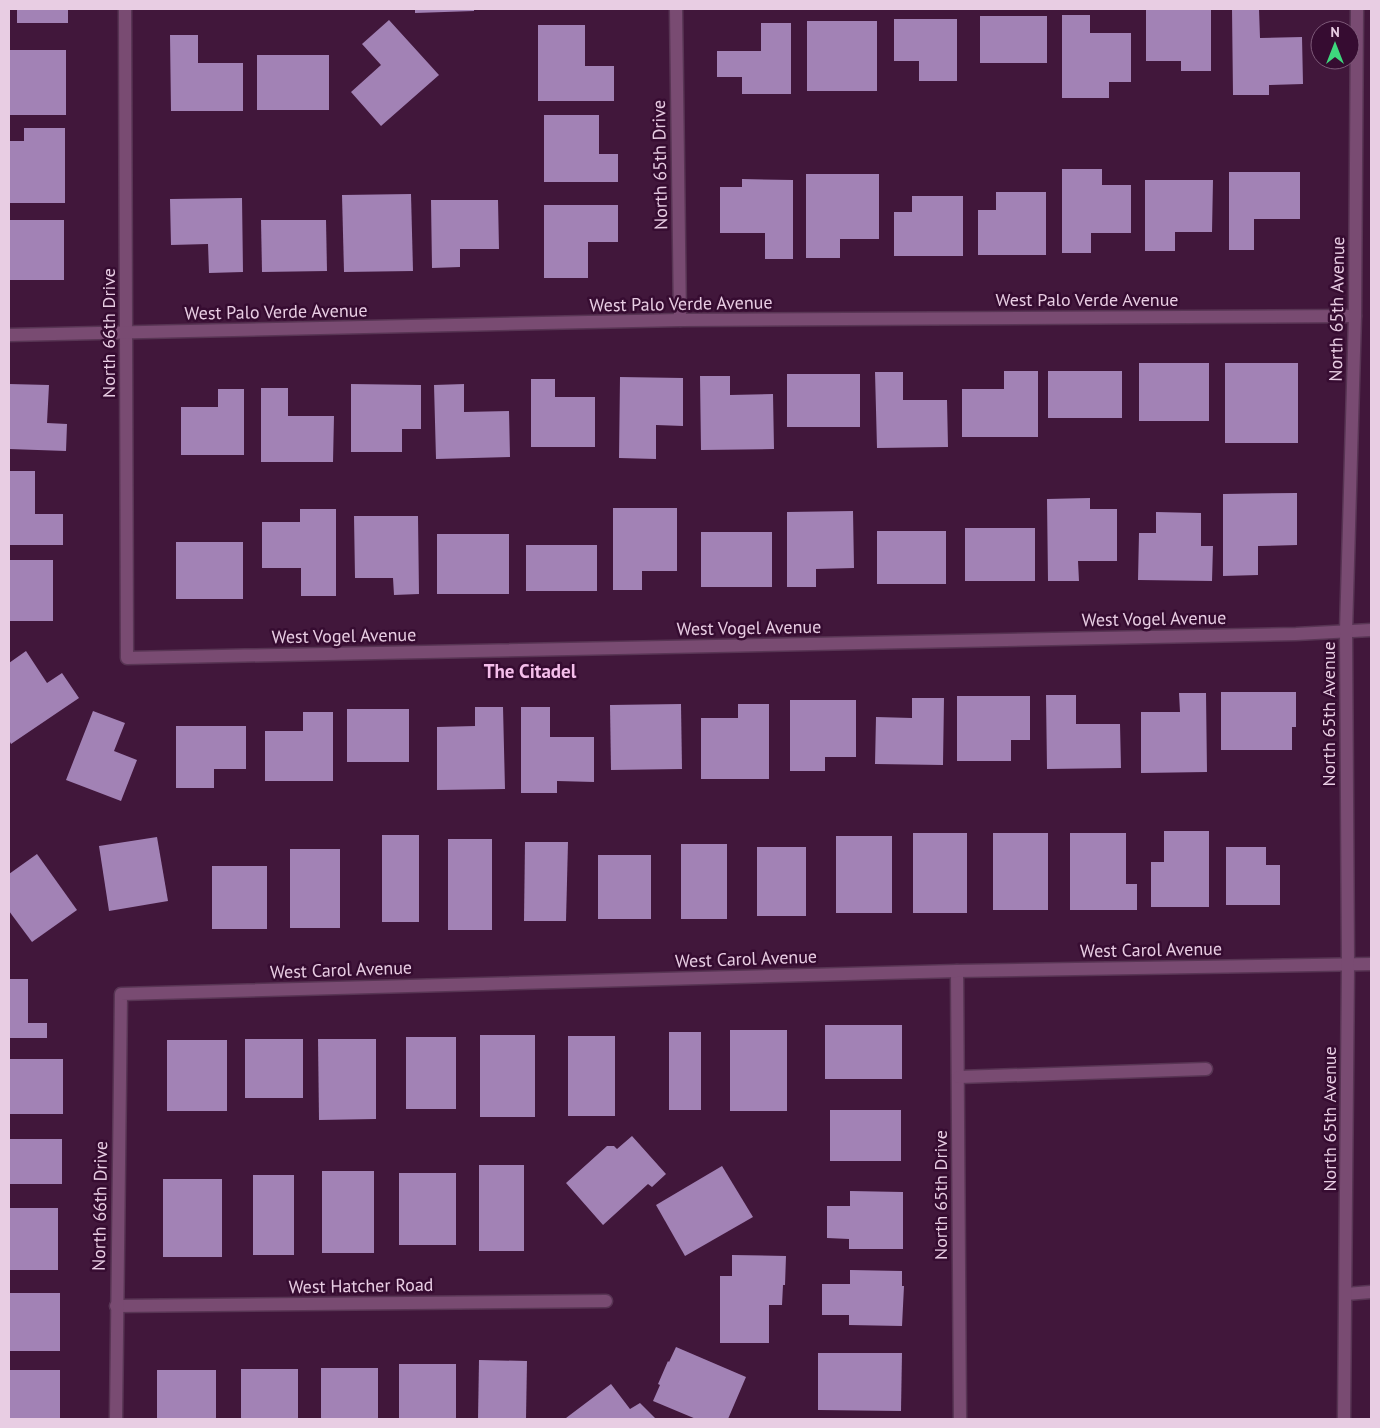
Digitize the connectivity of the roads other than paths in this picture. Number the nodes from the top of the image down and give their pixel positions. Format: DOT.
graph roads {
  1 [pos="125,9"];
  2 [pos="676,9"];
  3 [pos="1357,9"];
  4 [pos="1355,316"];
  5 [pos="680,320"];
  6 [pos="126,332"];
  7 [pos="9,334"];
  8 [pos="1371,630"];
  9 [pos="1346,631"];
  10 [pos="127,658"];
  11 [pos="1371,964"];
  12 [pos="1348,965"];
  13 [pos="957,970"];
  14 [pos="121,994"];
  15 [pos="1206,1070"];
  16 [pos="958,1077"];
  17 [pos="1371,1292"];
  18 [pos="1346,1294"];
  19 [pos="606,1301"];
  20 [pos="116,1306"];
  21 [pos="116,1419"];
  22 [pos="960,1419"];
  23 [pos="1344,1419"];
  1 -- 6 [label="street, North 66th Drive"];
  2 -- 5 [label="street, North 65th Drive"];
  3 -- 4 [label="street, North 65th Avenue"];
  4 -- 5 [label="street, West Palo Verde Avenue"];
  4 -- 9 [label="street, North 65th Avenue"];
  5 -- 6 [label="street, West Palo Verde Avenue"];
  6 -- 7 [label="street, West Palo Verde Avenue"];
  6 -- 10 [label="street, North 66th Drive"];
  8 -- 9 [label="street, West Vogel Avenue"];
  9 -- 10 [label="street, West Vogel Avenue"];
  9 -- 12 [label="street, North 65th Avenue"];
  11 -- 12 [label="street, West Carol Avenue"];
  12 -- 13 [label="street, West Carol Avenue"];
  12 -- 18 [label="street, North 65th Avenue"];
  13 -- 14 [label="street, West Carol Avenue"];
  13 -- 16 [label="street, North 65th Drive"];
  14 -- 20 [label="street, North 66th Drive"];
  15 -- 16 [label="street"];
  16 -- 22 [label="street, North 65th Drive"];
  17 -- 18 [label="street"];
  18 -- 23 [label="street, North 65th Avenue"];
  19 -- 20 [label="street, West Hatcher Road"];
  20 -- 21 [label="street, North 66th Drive"];
}
